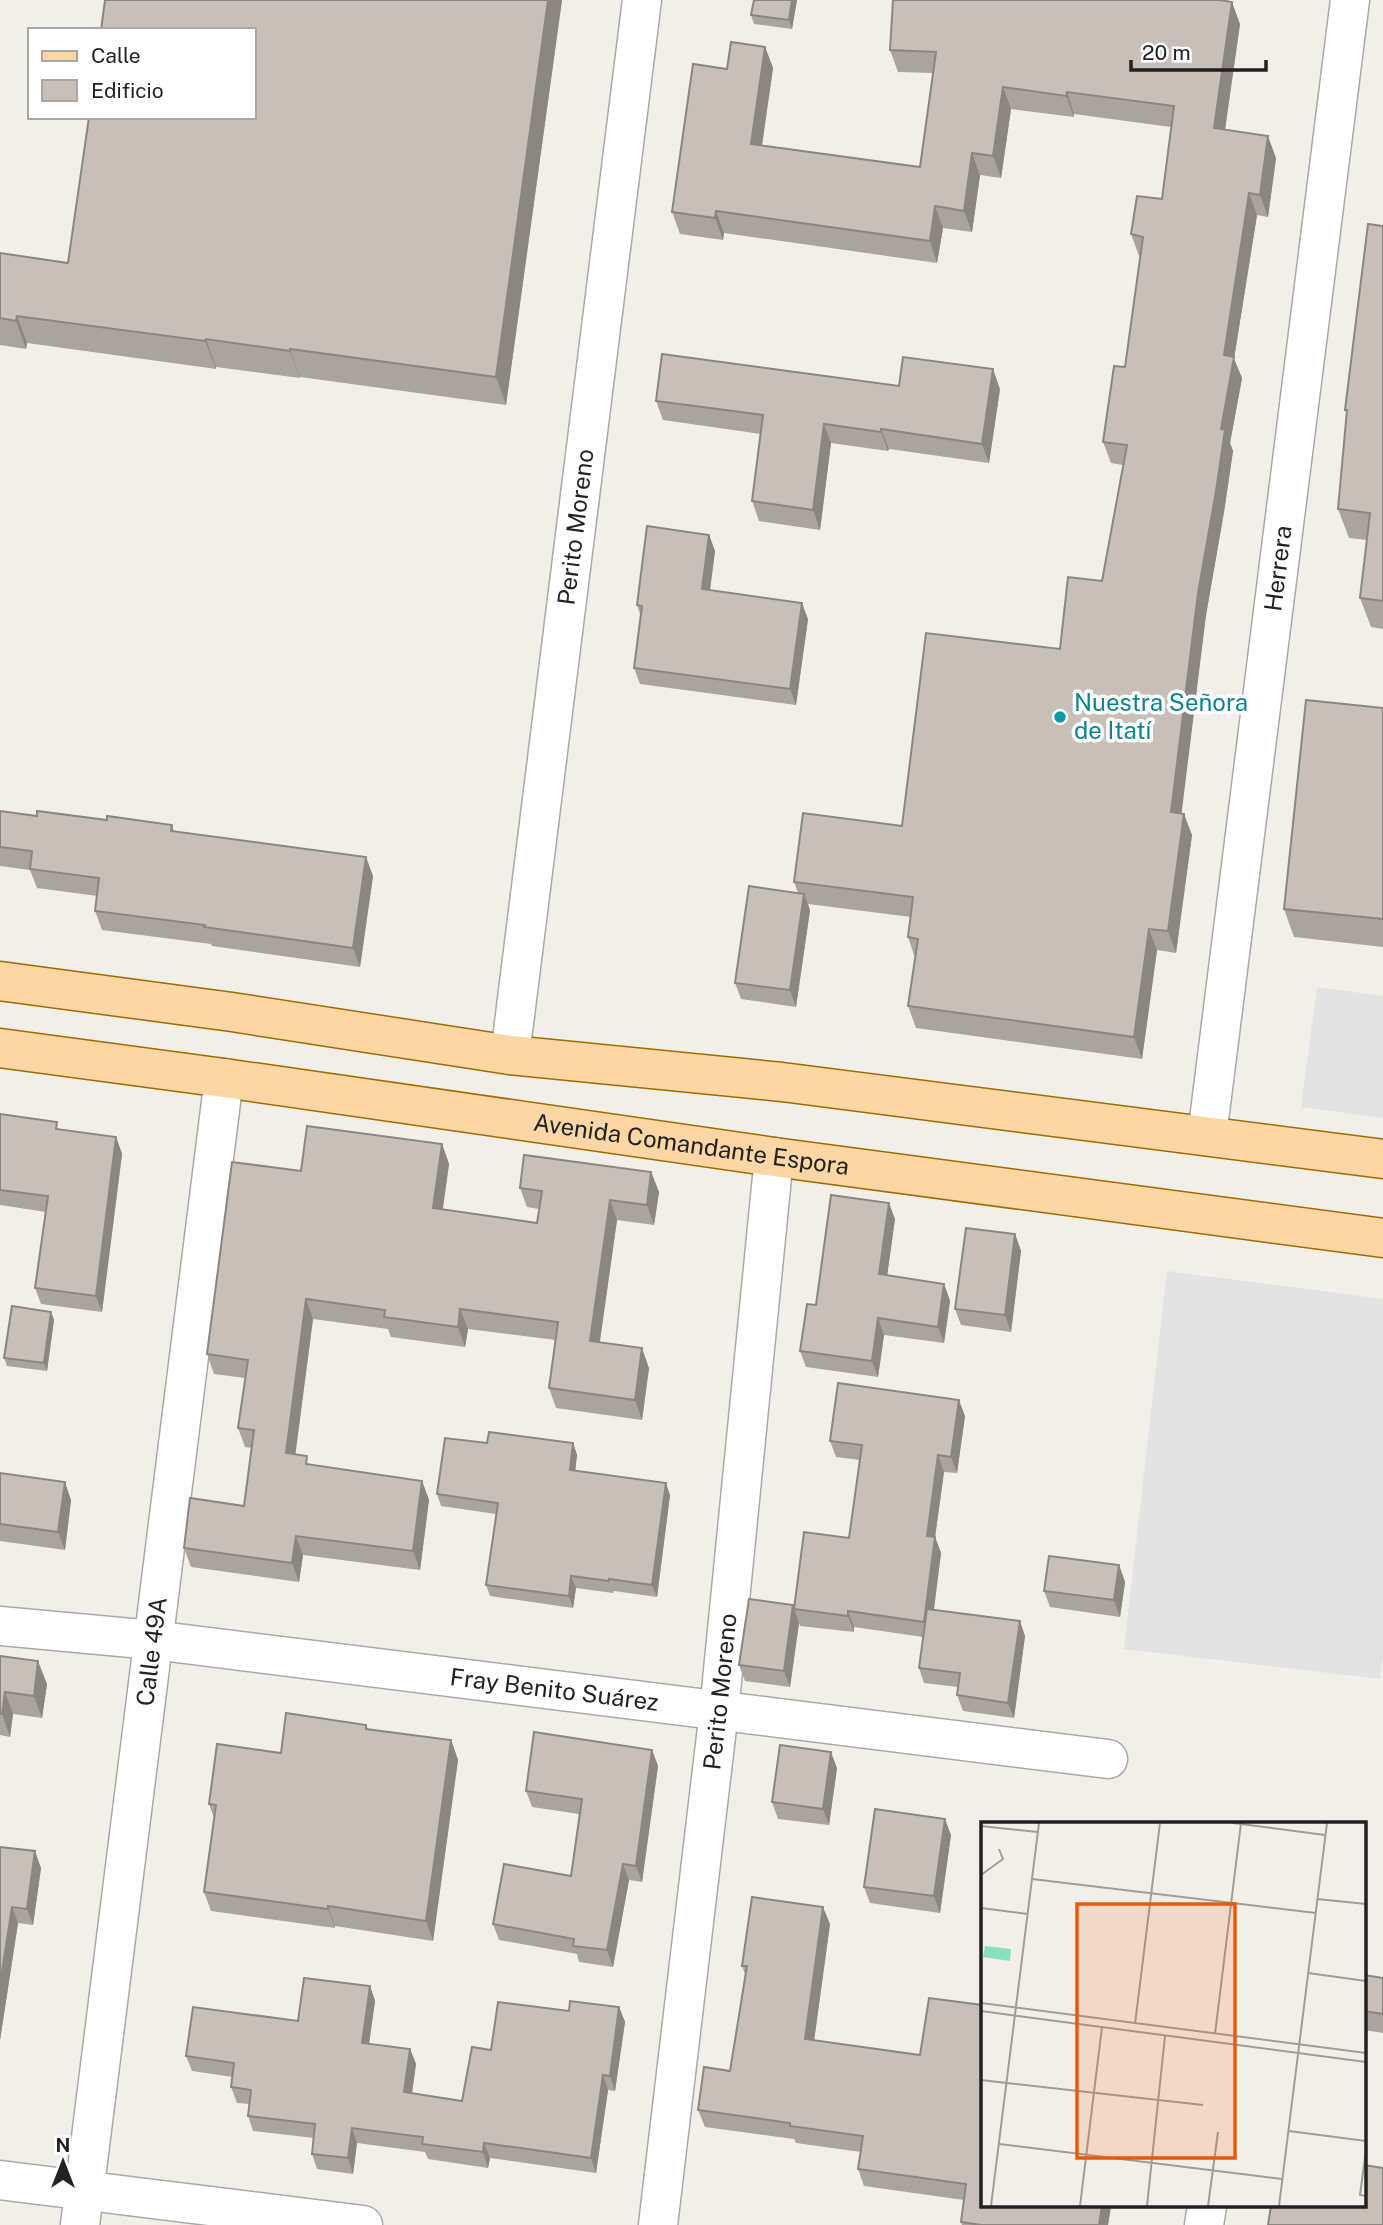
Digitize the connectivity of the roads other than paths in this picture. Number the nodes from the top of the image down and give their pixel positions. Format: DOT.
graph roads {
  1 [pos="642,0"];
  2 [pos="1350,0"];
  3 [pos="0,981"];
  4 [pos="0,1048"];
  5 [pos="510,1055"];
  6 [pos="223,1078"];
  7 [pos="1207,1136"];
  8 [pos="774,1157"];
  9 [pos="1383,1158"];
  10 [pos="1383,1238"];
  11 [pos="0,1626"];
  12 [pos="153,1640"];
  13 [pos="719,1711"];
  14 [pos="1108,1759"];
  15 [pos="0,2180"];
  16 [pos="82,2208"];
  17 [pos="363,2225"];
  18 [pos="658,2225"];
  1 -- 5 [label="street, Perito Moreno"];
  2 -- 7 [label="street, Herrera"];
  3 -- 5 [label="main road"];
  4 -- 6 [label="main road, Avenida Comandante Espora"];
  5 -- 7 [label="main road"];
  6 -- 8 [label="main road, Avenida Comandante Espora"];
  6 -- 12 [label="street, Calle 49A"];
  7 -- 9 [label="main road"];
  8 -- 10 [label="main road, Avenida Comandante Espora"];
  8 -- 13 [label="street, Perito Moreno"];
  11 -- 12 [label="street, Fray Benito Suárez"];
  12 -- 13 [label="street, Fray Benito Suárez"];
  12 -- 16 [label="street, Calle 49A"];
  13 -- 14 [label="street, Fray Benito Suárez"];
  13 -- 18 [label="street, Perito Moreno"];
  15 -- 16 [label="street"];
  16 -- 17 [label="street"];
}
